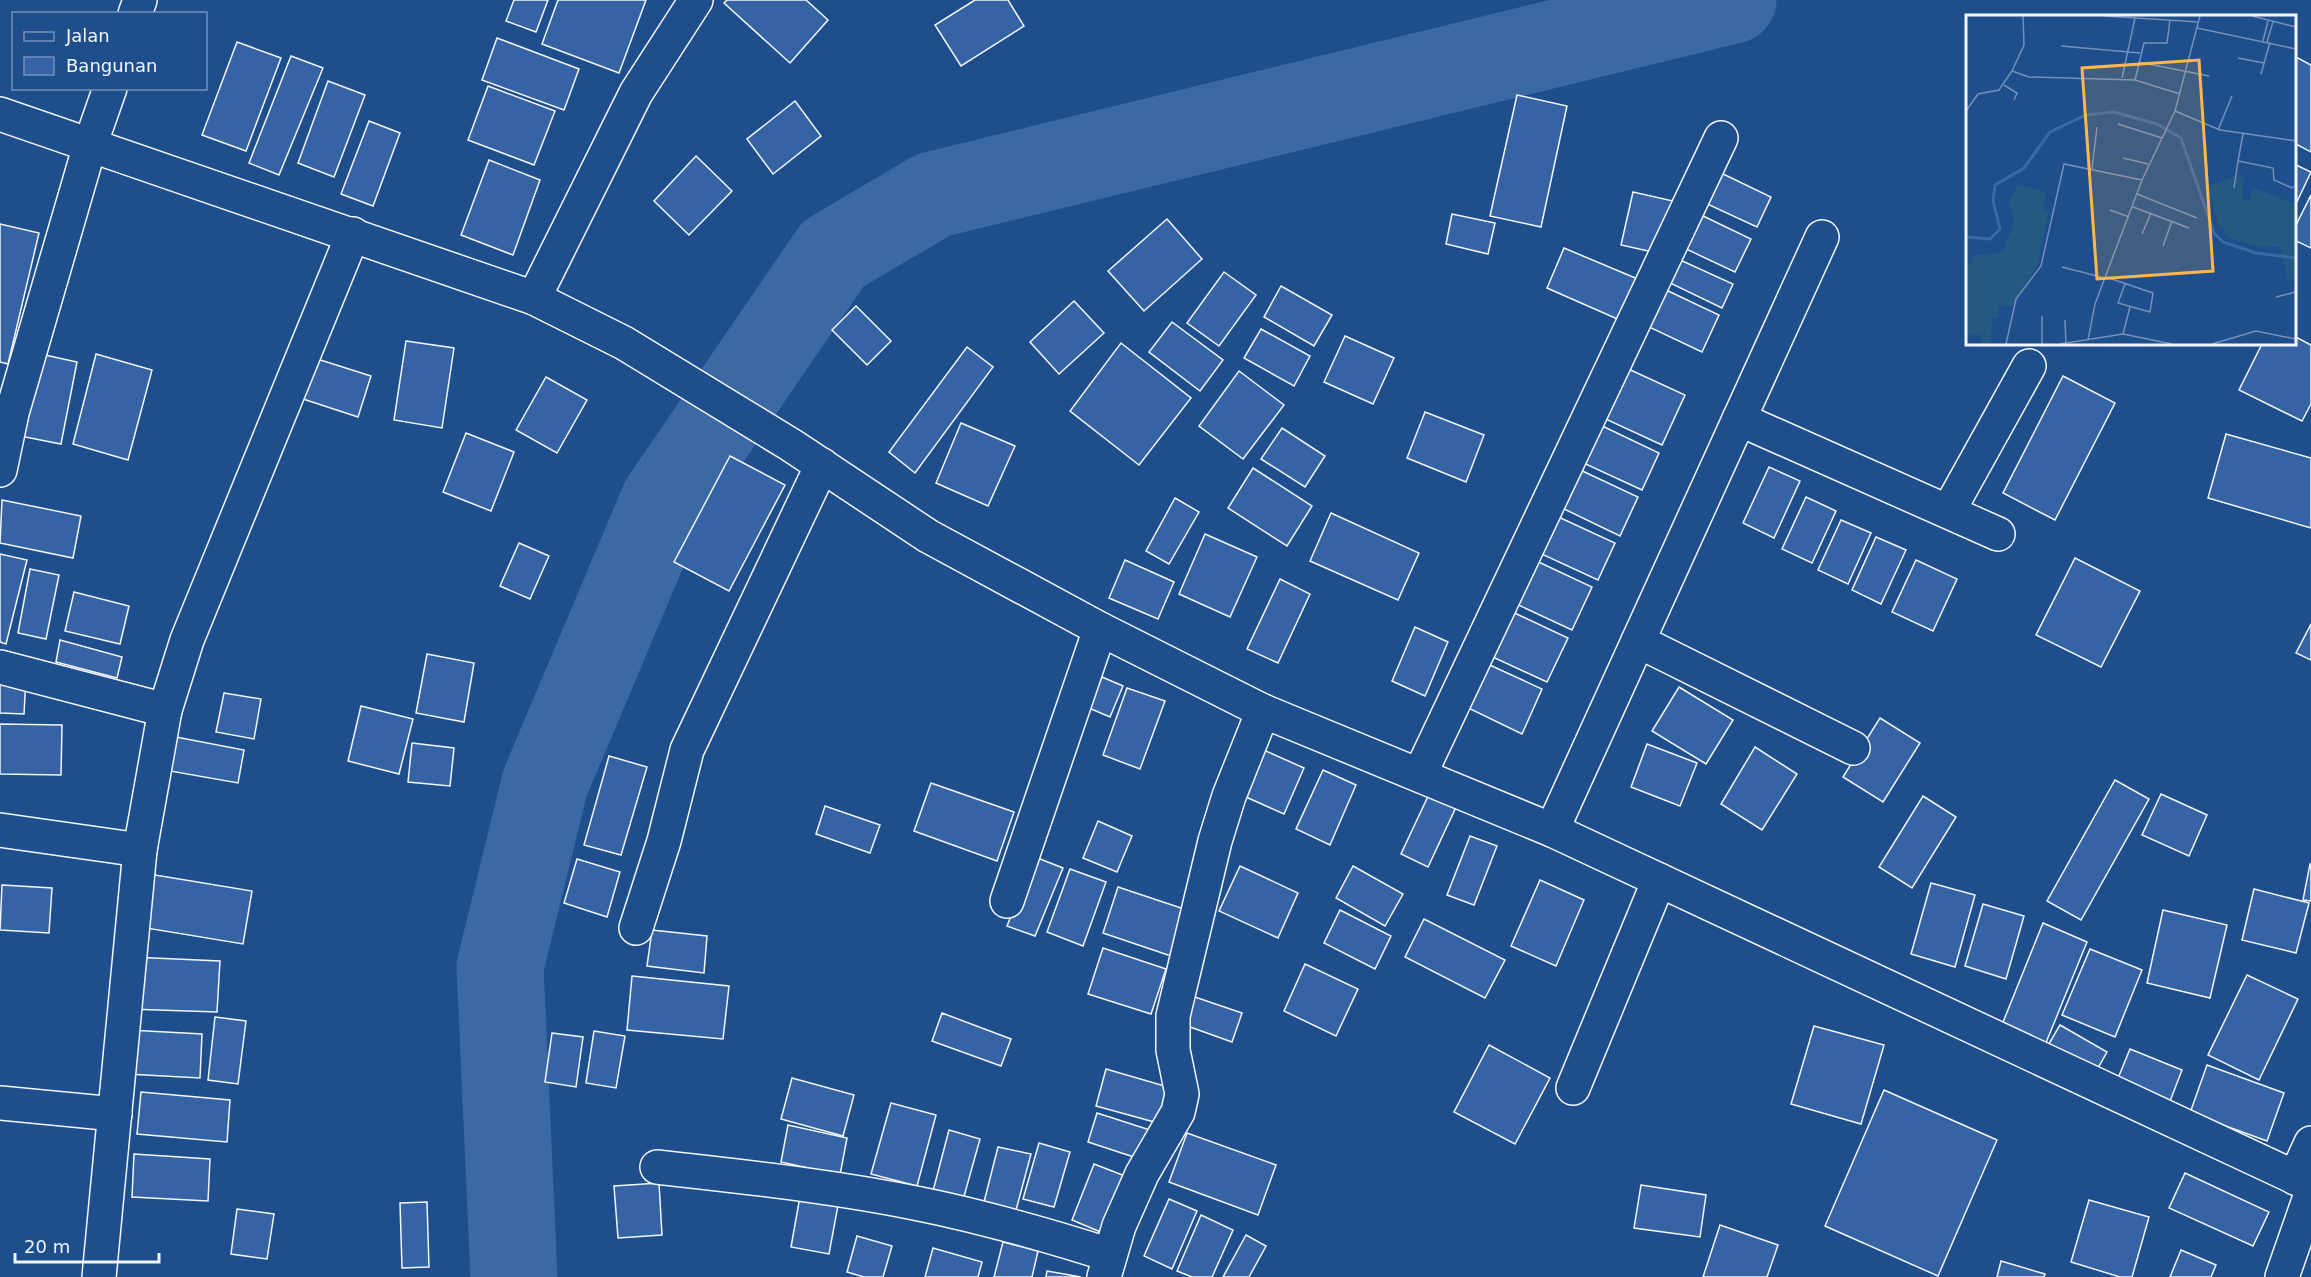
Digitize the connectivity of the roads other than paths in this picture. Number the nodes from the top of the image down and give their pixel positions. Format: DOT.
graph roads {
  1 [pos="696,0"];
  2 [pos="109,90"];
  3 [pos="0,114"];
  4 [pos="1721,138"];
  5 [pos="90,144"];
  6 [pos="353,234"];
  7 [pos="1822,237"];
  8 [pos="534,298"];
  9 [pos="2029,366"];
  10 [pos="1739,419"];
  11 [pos="822,465"];
  12 [pos="0,470"];
  13 [pos="1948,510"];
  14 [pos="1998,534"];
  15 [pos="1100,629"];
  16 [pos="1638,641"];
  17 [pos="0,668"];
  18 [pos="165,710"];
  19 [pos="1263,711"];
  20 [pos="1853,748"];
  21 [pos="1420,774"];
  22 [pos="0,830"];
  23 [pos="1551,830"];
  24 [pos="140,850"];
  25 [pos="1659,880"];
  26 [pos="1007,901"];
  27 [pos="636,928"];
  28 [pos="1573,1088"];
  29 [pos="0,1103"];
  30 [pos="115,1114"];
  31 [pos="2311,1143"];
  32 [pos="657,1167"];
  33 [pos="2306,1186"];
  34 [pos="1107,1266"];
  35 [pos="99,1277"];
  36 [pos="2282,1277"];
  1 -- 8 [label="street"];
  2 -- 5 [label="street"];
  3 -- 5 [label="street"];
  4 -- 21 [label="street"];
  5 -- 6 [label="street"];
  5 -- 12 [label="street"];
  6 -- 8 [label="street"];
  6 -- 18 [label="street"];
  7 -- 10 [label="street"];
  8 -- 11 [label="street"];
  9 -- 13 [label="street"];
  10 -- 13 [label="street"];
  10 -- 16 [label="street"];
  11 -- 15 [label="street"];
  11 -- 27 [label="street"];
  13 -- 14 [label="street"];
  15 -- 19 [label="street"];
  15 -- 26 [label="street"];
  16 -- 20 [label="street"];
  16 -- 23 [label="street"];
  17 -- 18 [label="street"];
  18 -- 24 [label="street"];
  19 -- 21 [label="street"];
  19 -- 34 [label="street"];
  21 -- 23 [label="street"];
  22 -- 24 [label="street"];
  23 -- 25 [label="street"];
  24 -- 30 [label="street"];
  25 -- 28 [label="street"];
  25 -- 33 [label="street"];
  29 -- 30 [label="street"];
  30 -- 35 [label="street"];
  31 -- 33 [label="street"];
  32 -- 34 [label="street"];
  33 -- 36 [label="street"];
}
